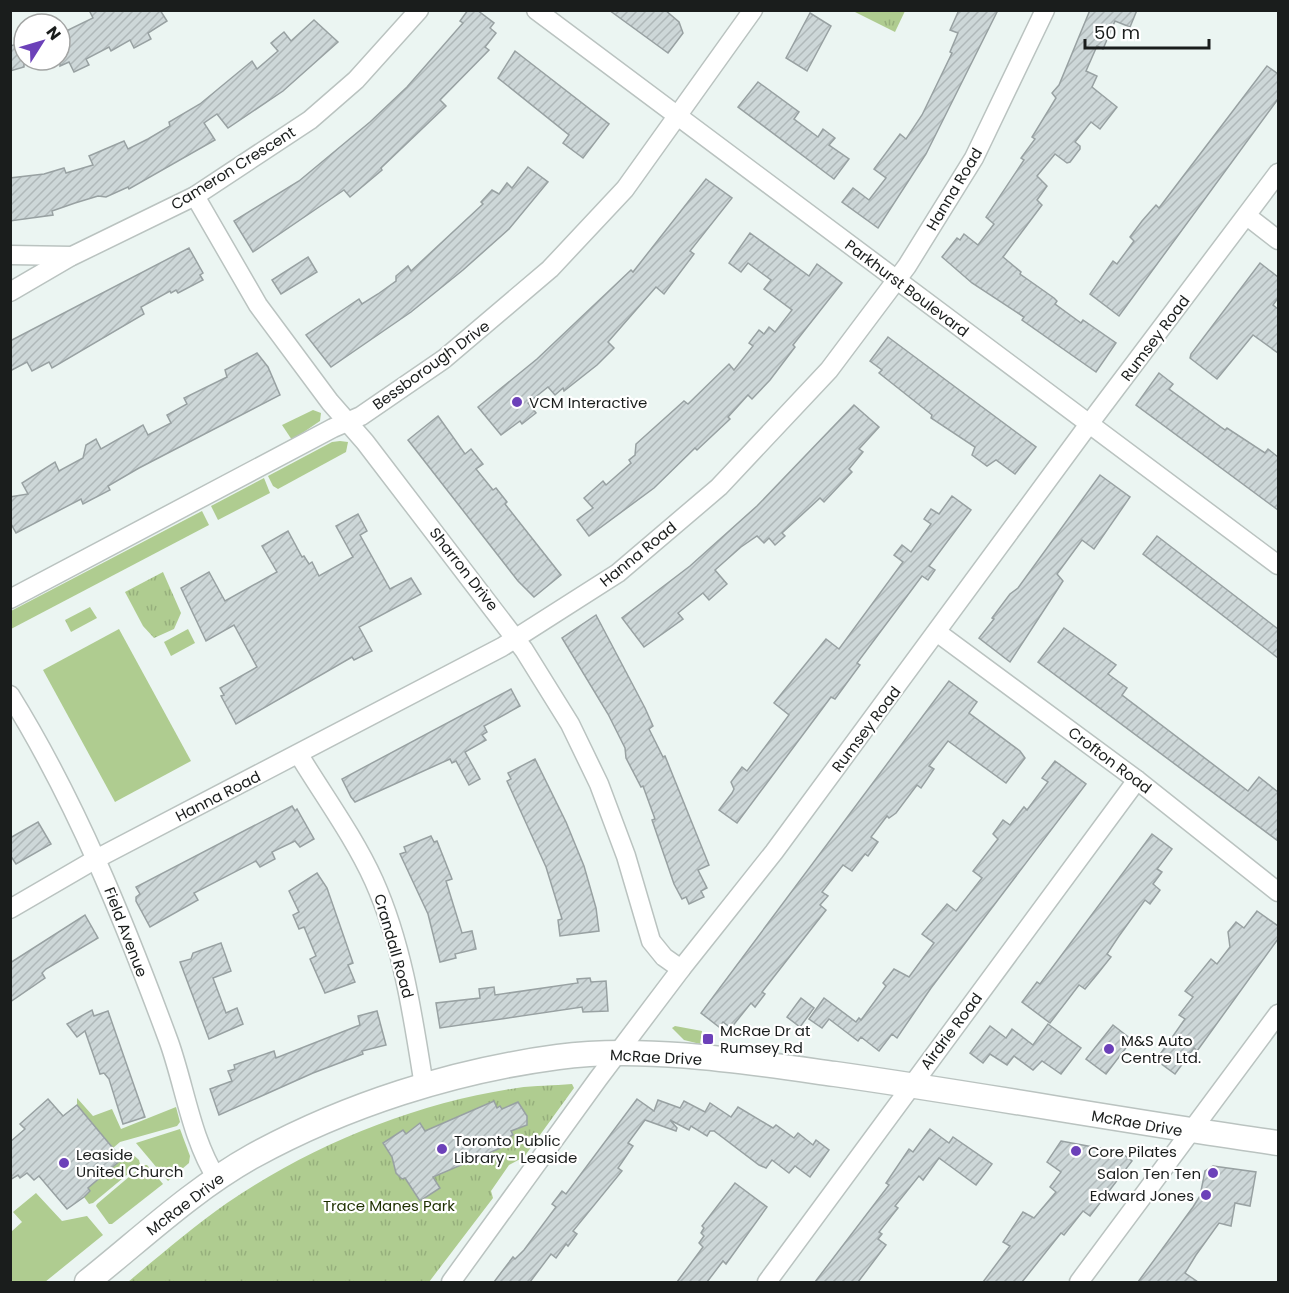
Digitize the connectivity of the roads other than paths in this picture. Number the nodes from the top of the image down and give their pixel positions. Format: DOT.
graph roads {
  1 [pos="419,10"];
  2 [pos="536,10"];
  3 [pos="753,10"];
  4 [pos="1045,10"];
  5 [pos="678,117"];
  6 [pos="1278,173"];
  7 [pos="195,196"];
  8 [pos="1247,216"];
  9 [pos="1278,240"];
  10 [pos="10,255"];
  11 [pos="72,256"];
  12 [pos="897,280"];
  13 [pos="10,292"];
  14 [pos="348,422"];
  15 [pos="1089,424"];
  16 [pos="1278,565"];
  17 [pos="10,599"];
  18 [pos="938,633"];
  19 [pos="516,638"];
  20 [pos="10,695"];
  21 [pos="299,755"];
  22 [pos="1137,780"];
  23 [pos="96,859"];
  24 [pos="1278,892"];
  25 [pos="10,909"];
  26 [pos="681,969"];
  27 [pos="1278,1014"];
  28 [pos="617,1053"];
  29 [pos="911,1085"];
  30 [pos="424,1086"];
  31 [pos="1192,1132"];
  32 [pos="1278,1143"];
  33 [pos="217,1179"];
  34 [pos="87,1282"];
  35 [pos="451,1282"];
  36 [pos="767,1282"];
  37 [pos="1079,1282"];
  1 -- 7 [label="street, Cameron Crescent"];
  2 -- 5 [label="street, Parkhurst Boulevard"];
  3 -- 5 [label="street, Bessborough Drive"];
  4 -- 12 [label="street, Hanna Road"];
  5 -- 12 [label="street, Parkhurst Boulevard"];
  5 -- 14 [label="street, Bessborough Drive"];
  6 -- 8 [label="street, Rumsey Road"];
  7 -- 11 [label="street, Cameron Crescent"];
  7 -- 14 [label="street, Sharron Drive"];
  8 -- 9 [label="street"];
  8 -- 15 [label="street, Rumsey Road"];
  10 -- 11 [label="street, Cameron Crescent"];
  11 -- 13 [label="street"];
  12 -- 15 [label="street, Parkhurst Boulevard"];
  12 -- 19 [label="street, Hanna Road"];
  14 -- 17 [label="street, Bessborough Drive"];
  14 -- 19 [label="street, Sharron Drive"];
  15 -- 16 [label="street, Parkhurst Boulevard"];
  15 -- 18 [label="street, Rumsey Road"];
  18 -- 22 [label="street, Crofton Road"];
  18 -- 26 [label="street, Rumsey Road"];
  19 -- 21 [label="street, Hanna Road"];
  19 -- 26 [label="street, Sharron Drive"];
  20 -- 23 [label="street, Field Avenue"];
  21 -- 23 [label="street, Hanna Road"];
  21 -- 30 [label="street, Crandall Road"];
  22 -- 24 [label="street, Crofton Road"];
  22 -- 29 [label="street, Airdrie Road"];
  23 -- 25 [label="street, Hanna Road"];
  23 -- 33 [label="street, Field Avenue"];
  26 -- 28 [label="street, Rumsey Road"];
  27 -- 31 [label="street"];
  28 -- 29 [label="street, McRae Drive"];
  28 -- 30 [label="street, McRae Drive"];
  28 -- 35 [label="street, Rumsey Road"];
  29 -- 31 [label="street, McRae Drive"];
  29 -- 36 [label="street, Airdrie Road"];
  30 -- 33 [label="street, McRae Drive"];
  31 -- 32 [label="street, McRae Drive"];
  31 -- 37 [label="street"];
  33 -- 34 [label="street, McRae Drive"];
}
